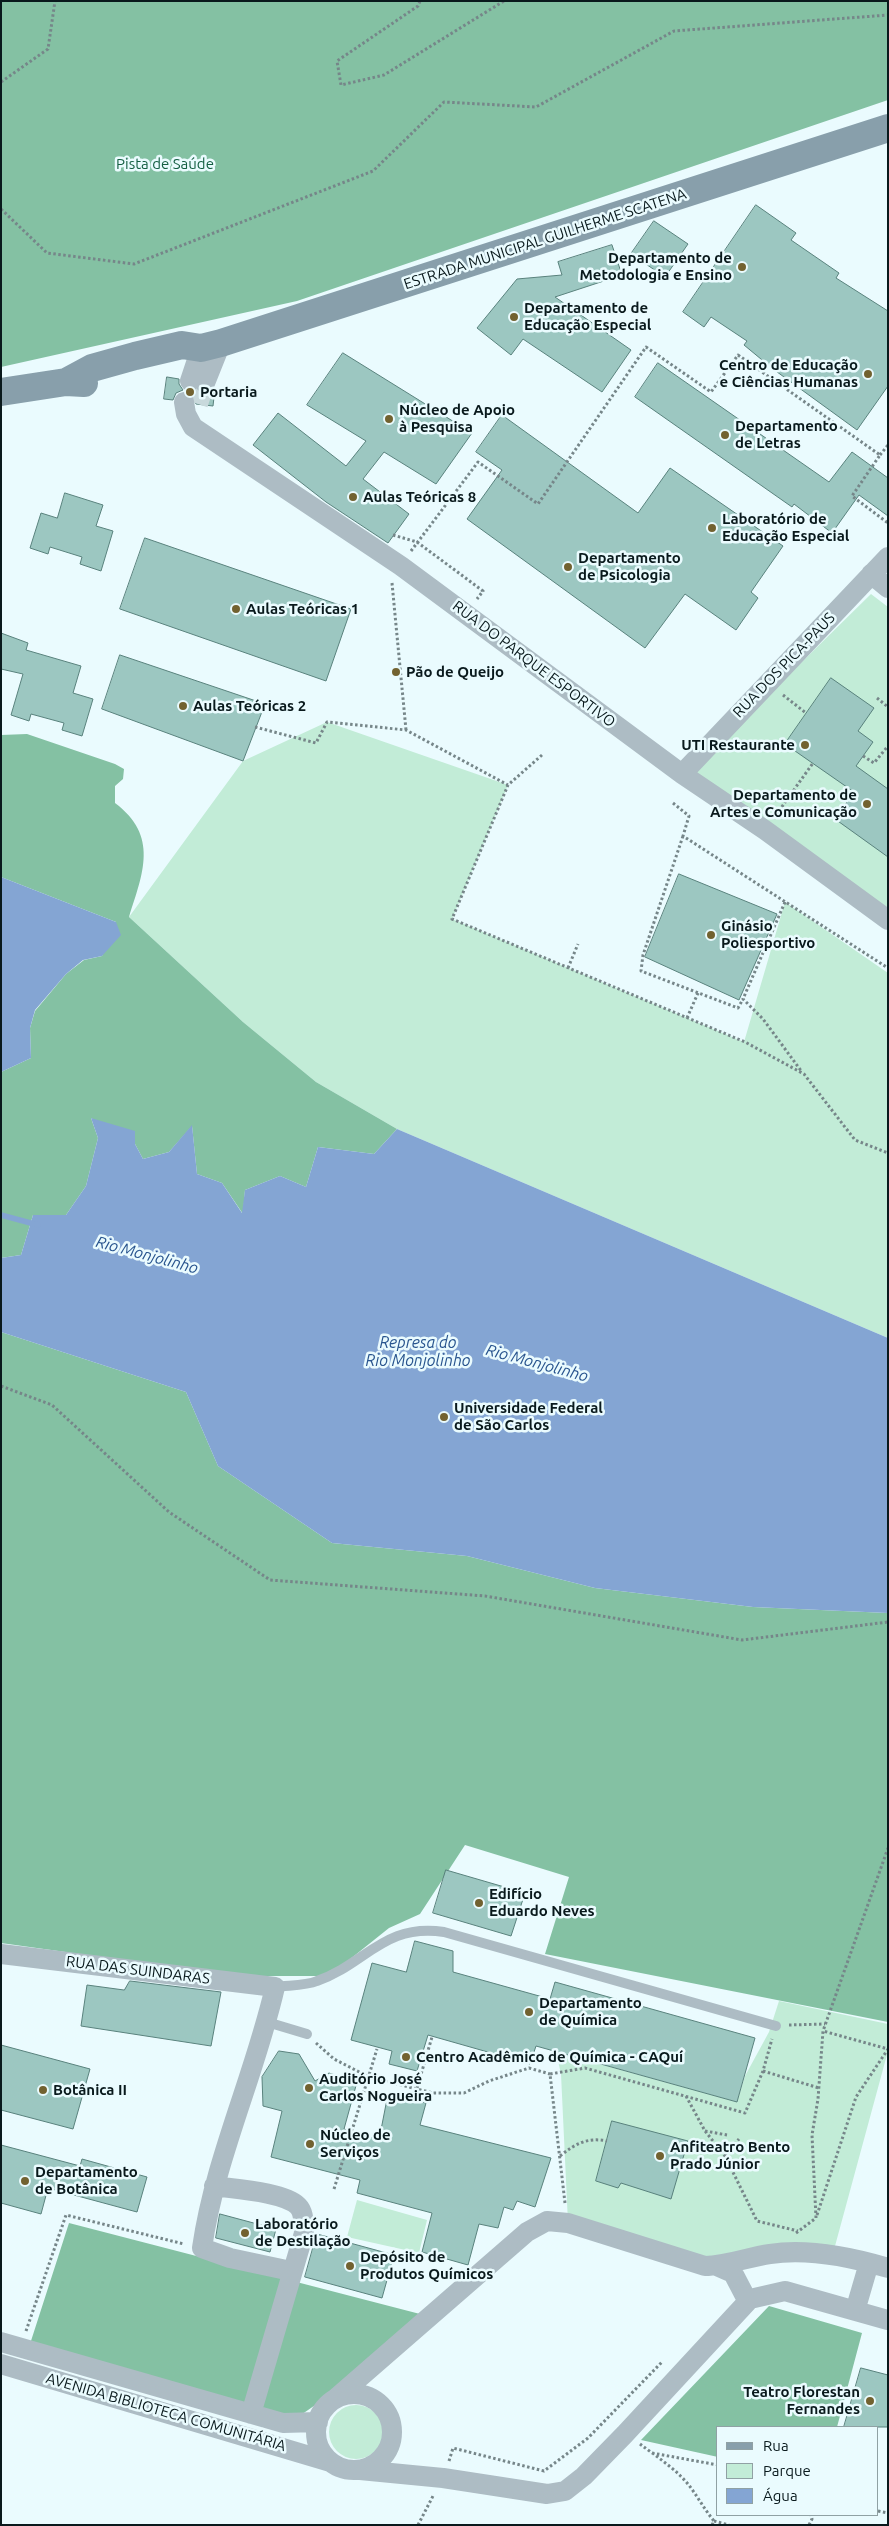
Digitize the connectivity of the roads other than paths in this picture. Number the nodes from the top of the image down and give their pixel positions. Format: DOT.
graph roads {
  1 [pos="888,128"];
  2 [pos="211,345"];
  3 [pos="198,382"];
  4 [pos="1,392"];
  5 [pos="191,403"];
  6 [pos="888,557"];
  7 [pos="871,574"];
  8 [pos="888,588"];
  9 [pos="682,774"];
  10 [pos="880,907"];
  11 [pos="888,920"];
  12 [pos="1,1954"];
  13 [pos="275,1987"];
  14 [pos="267,2022"];
  15 [pos="776,2026"];
  16 [pos="307,2034"];
  17 [pos="214,2186"];
  18 [pos="879,2265"];
  19 [pos="717,2266"];
  20 [pos="291,2271"];
  21 [pos="750,2299"];
  22 [pos="855,2311"];
  23 [pos="888,2320"];
  24 [pos="11,2344"];
  25 [pos="1,2364"];
  26 [pos="336,2399"];
  27 [pos="251,2414"];
  28 [pos="318,2422"];
  29 [pos="330,2462"];
  30 [pos="360,2470"];
  1 -- 2 [label="main road, ESTRADA MUNICIPAL GUILHERME SCATENA"];
  2 -- 3 [label="street"];
  2 -- 4 [label="main road, ESTRADA MUNICIPAL GUILHERME SCATENA"];
  5 -- 9 [label="street, RUA DO PARQUE ESPORTIVO"];
  6 -- 7 [label="street, RUA DOS PICA-PAUS"];
  7 -- 8 [label="street"];
  7 -- 9 [label="street, RUA DOS PICA-PAUS"];
  9 -- 10 [label="street, RUA DO PARQUE ESPORTIVO"];
  10 -- 11 [label="street, RUA DO PARQUE ESPORTIVO"];
  12 -- 13 [label="street, RUA DAS SUINDARAS"];
  13 -- 14 [label="street"];
  13 -- 15 [label="lane"];
  14 -- 16 [label="lane"];
  14 -- 17 [label="street"];
  17 -- 20 [label="street"];
  17 -- 20 [label="street"];
  18 -- 19 [label="street"];
  18 -- 22 [label="street"];
  19 -- 21 [label="street"];
  19 -- 26 [label="street"];
  20 -- 27 [label="street"];
  21 -- 22 [label="street"];
  21 -- 30 [label="street"];
  22 -- 23 [label="street"];
  24 -- 27 [label="street, AVENIDA BIBLIOTECA COMUNITÁRIA"];
  25 -- 29 [label="street, AVENIDA BIBLIOTECA COMUNITÁRIA"];
  26 -- 28 [label="street"];
  26 -- 30 [label="street"];
  27 -- 28 [label="street, AVENIDA BIBLIOTECA COMUNITÁRIA"];
  28 -- 29 [label="street"];
  29 -- 30 [label="street"];
}
